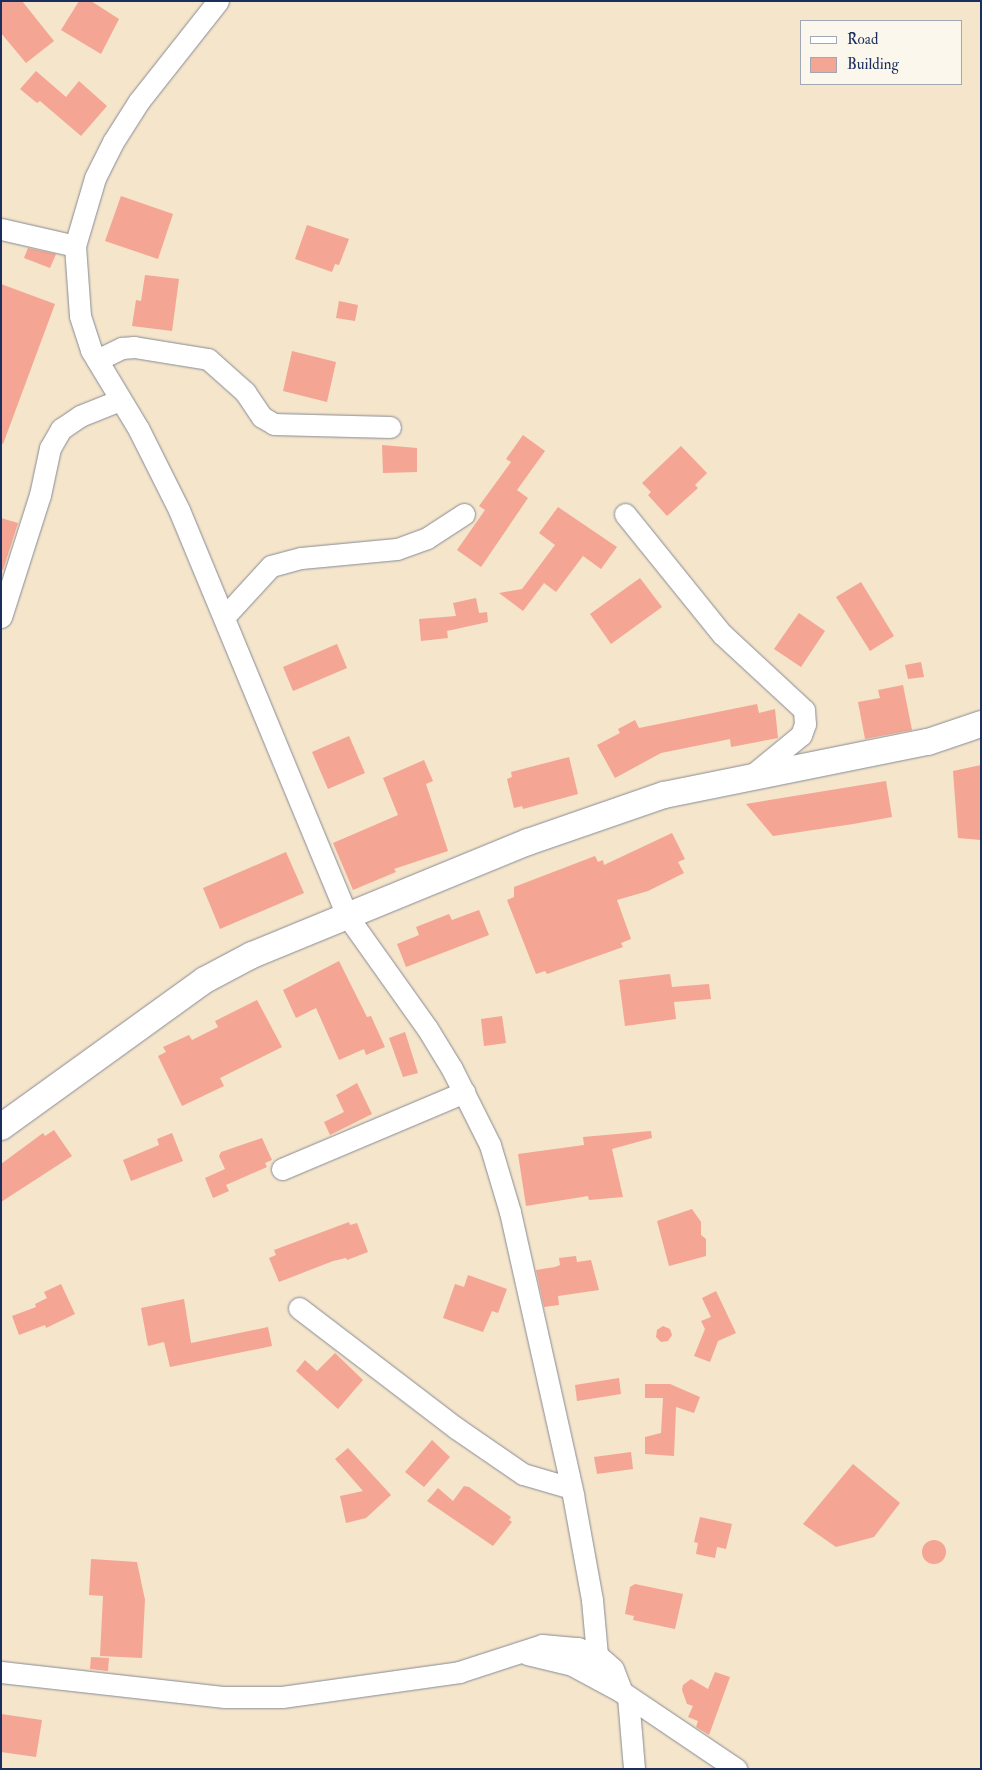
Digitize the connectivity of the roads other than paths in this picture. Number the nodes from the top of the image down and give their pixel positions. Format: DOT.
graph roads {
  1 [pos="209,5"];
  2 [pos="1,229"];
  3 [pos="75,246"];
  4 [pos="97,360"];
  5 [pos="120,400"];
  6 [pos="390,426"];
  7 [pos="464,514"];
  8 [pos="624,514"];
  9 [pos="225,616"];
  10 [pos="1,617"];
  11 [pos="981,724"];
  12 [pos="750,777"];
  13 [pos="348,917"];
  14 [pos="464,1092"];
  15 [pos="1,1127"];
  16 [pos="282,1169"];
  17 [pos="299,1308"];
  18 [pos="571,1488"];
  19 [pos="595,1665"];
  20 [pos="1,1672"];
  21 [pos="625,1694"];
  22 [pos="634,1769"];
  23 [pos="736,1769"];
  1 -- 3 [label="street"];
  2 -- 3 [label="street"];
  3 -- 4 [label="street"];
  4 -- 5 [label="street"];
  4 -- 6 [label="street"];
  5 -- 9 [label="street"];
  5 -- 10 [label="street"];
  7 -- 9 [label="street"];
  8 -- 12 [label="street"];
  9 -- 13 [label="street"];
  11 -- 12 [label="main road"];
  12 -- 13 [label="main road"];
  13 -- 14 [label="street"];
  13 -- 15 [label="main road"];
  14 -- 16 [label="street"];
  14 -- 18 [label="street"];
  17 -- 18 [label="street"];
  18 -- 19 [label="street"];
  19 -- 20 [label="street"];
  19 -- 21 [label="street"];
  21 -- 22 [label="street"];
  21 -- 23 [label="street"];
}
